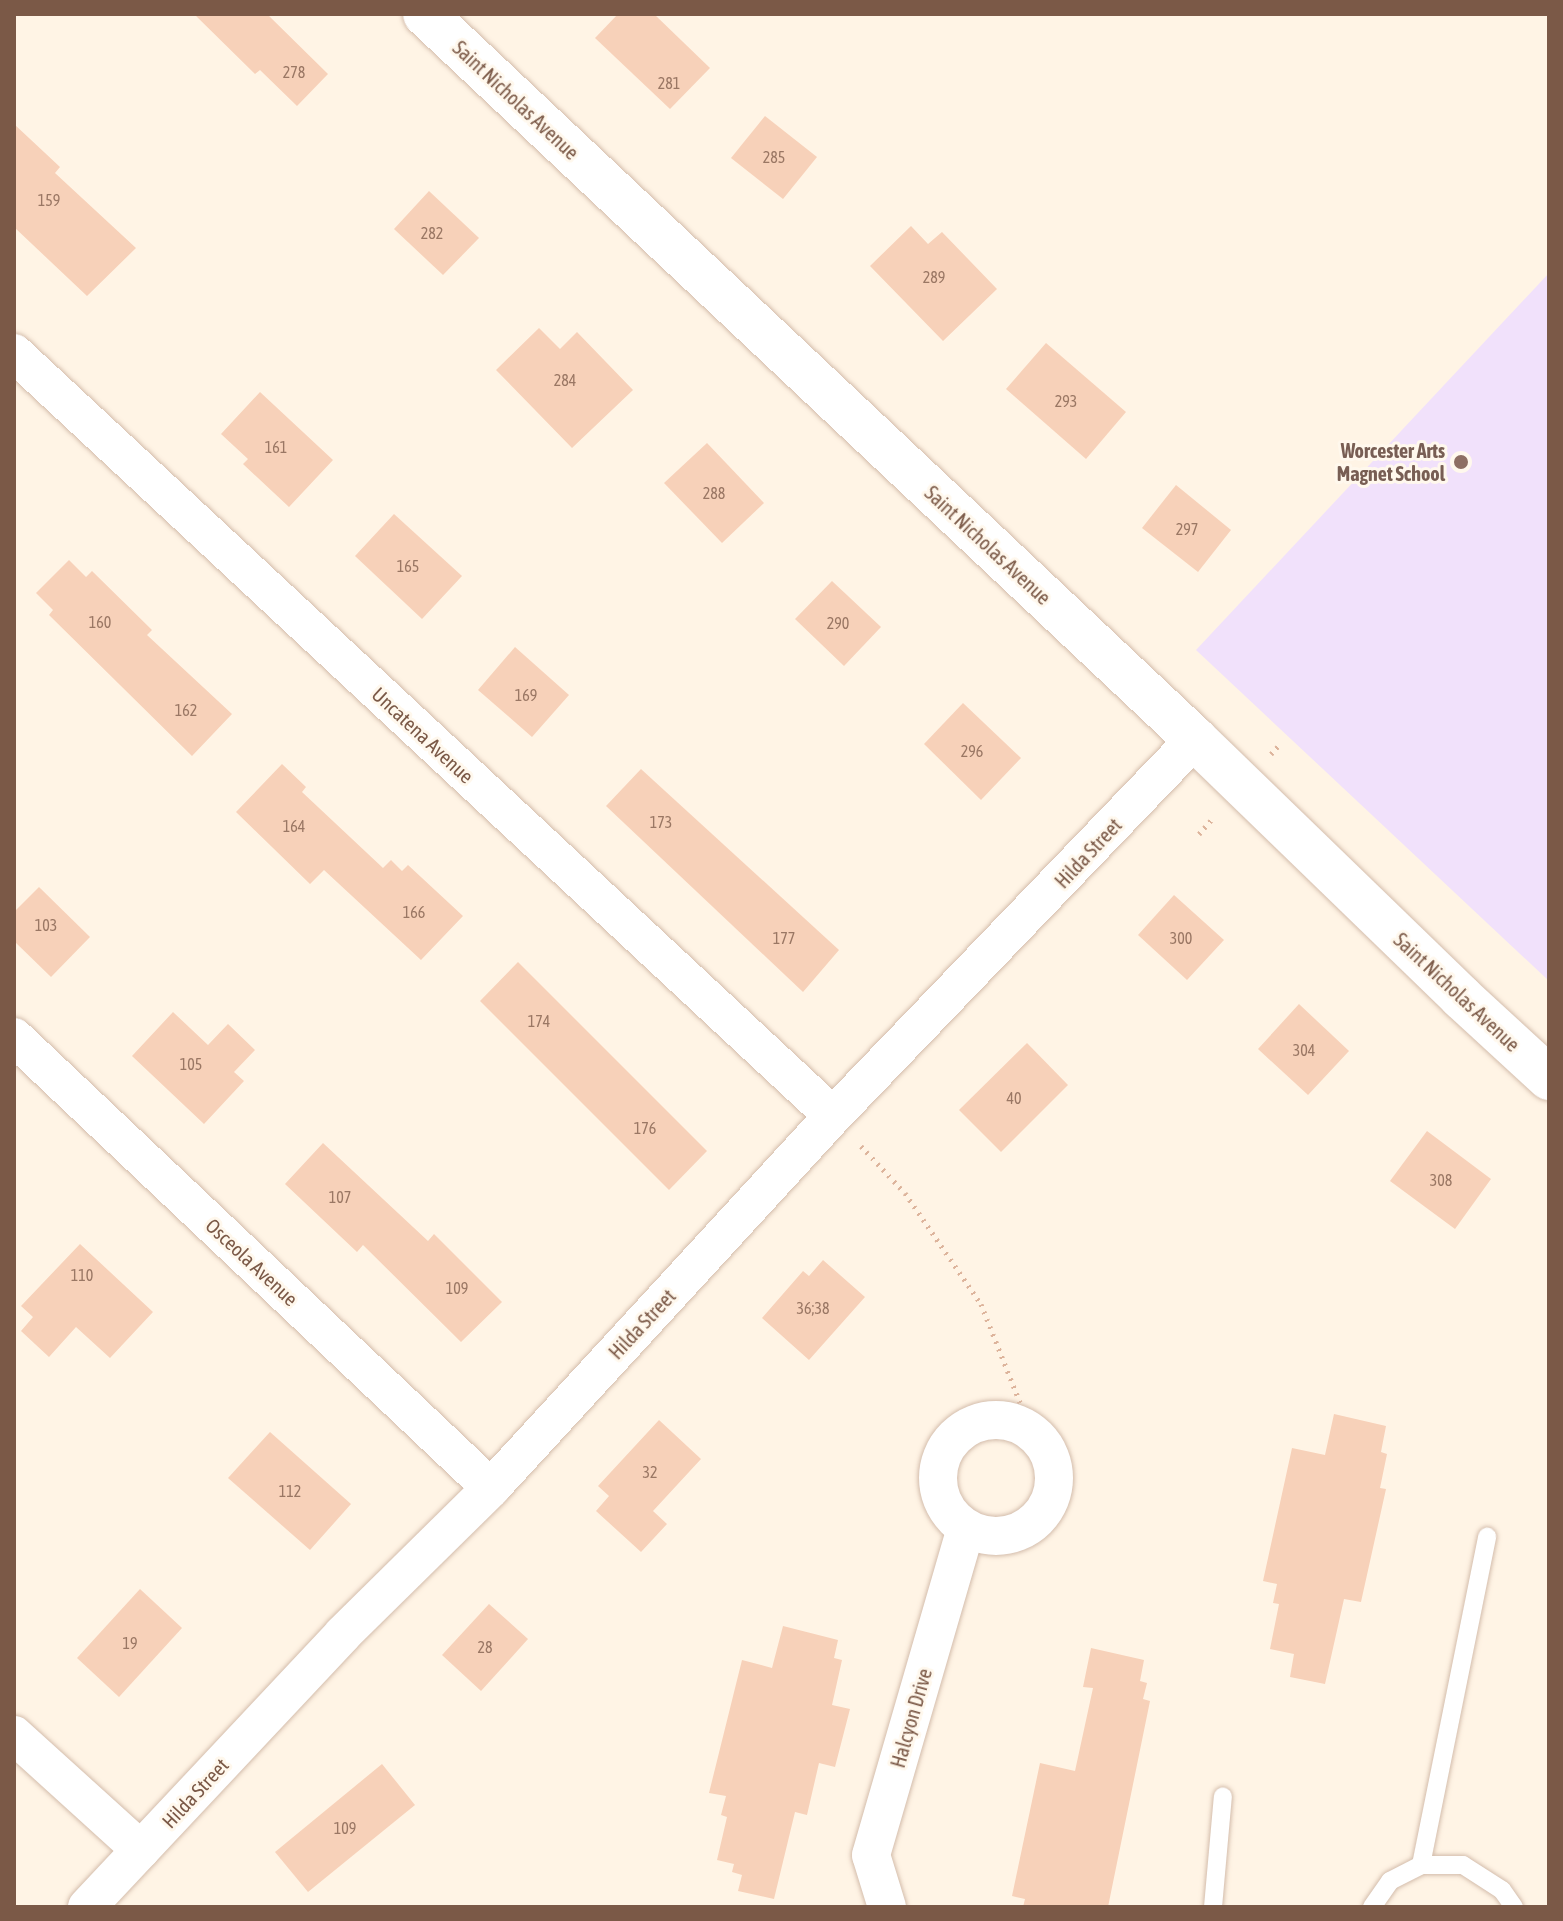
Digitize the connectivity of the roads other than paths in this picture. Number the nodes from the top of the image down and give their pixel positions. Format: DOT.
graph roads {
  1 [pos="425,14"];
  2 [pos="14,353"];
  3 [pos="1195,739"];
  4 [pos="14,1037"];
  5 [pos="1549,1078"];
  6 [pos="833,1116"];
  7 [pos="491,1488"];
  8 [pos="966,1529"];
  9 [pos="1487,1537"];
  10 [pos="14,1735"];
  11 [pos="1223,1796"];
  12 [pos="141,1850"];
  13 [pos="1421,1865"];
  14 [pos="87,1907"];
  15 [pos="887,1907"];
  16 [pos="1213,1907"];
  17 [pos="1372,1907"];
  18 [pos="1514,1907"];
  1 -- 3 [label="street, Saint Nicholas Avenue"];
  2 -- 6 [label="street, Uncatena Avenue"];
  3 -- 5 [label="street, Saint Nicholas Avenue"];
  3 -- 6 [label="street, Hilda Street"];
  4 -- 7 [label="street, Osceola Avenue"];
  6 -- 7 [label="street, Hilda Street"];
  7 -- 12 [label="street, Hilda Street"];
  8 -- 8 [label="street"];
  8 -- 15 [label="street, Halcyon Drive"];
  9 -- 13 [label="lane"];
  10 -- 12 [label="street"];
  11 -- 16 [label="lane"];
  12 -- 14 [label="street, Hilda Street"];
  13 -- 17 [label="lane"];
  13 -- 18 [label="lane"];
}
